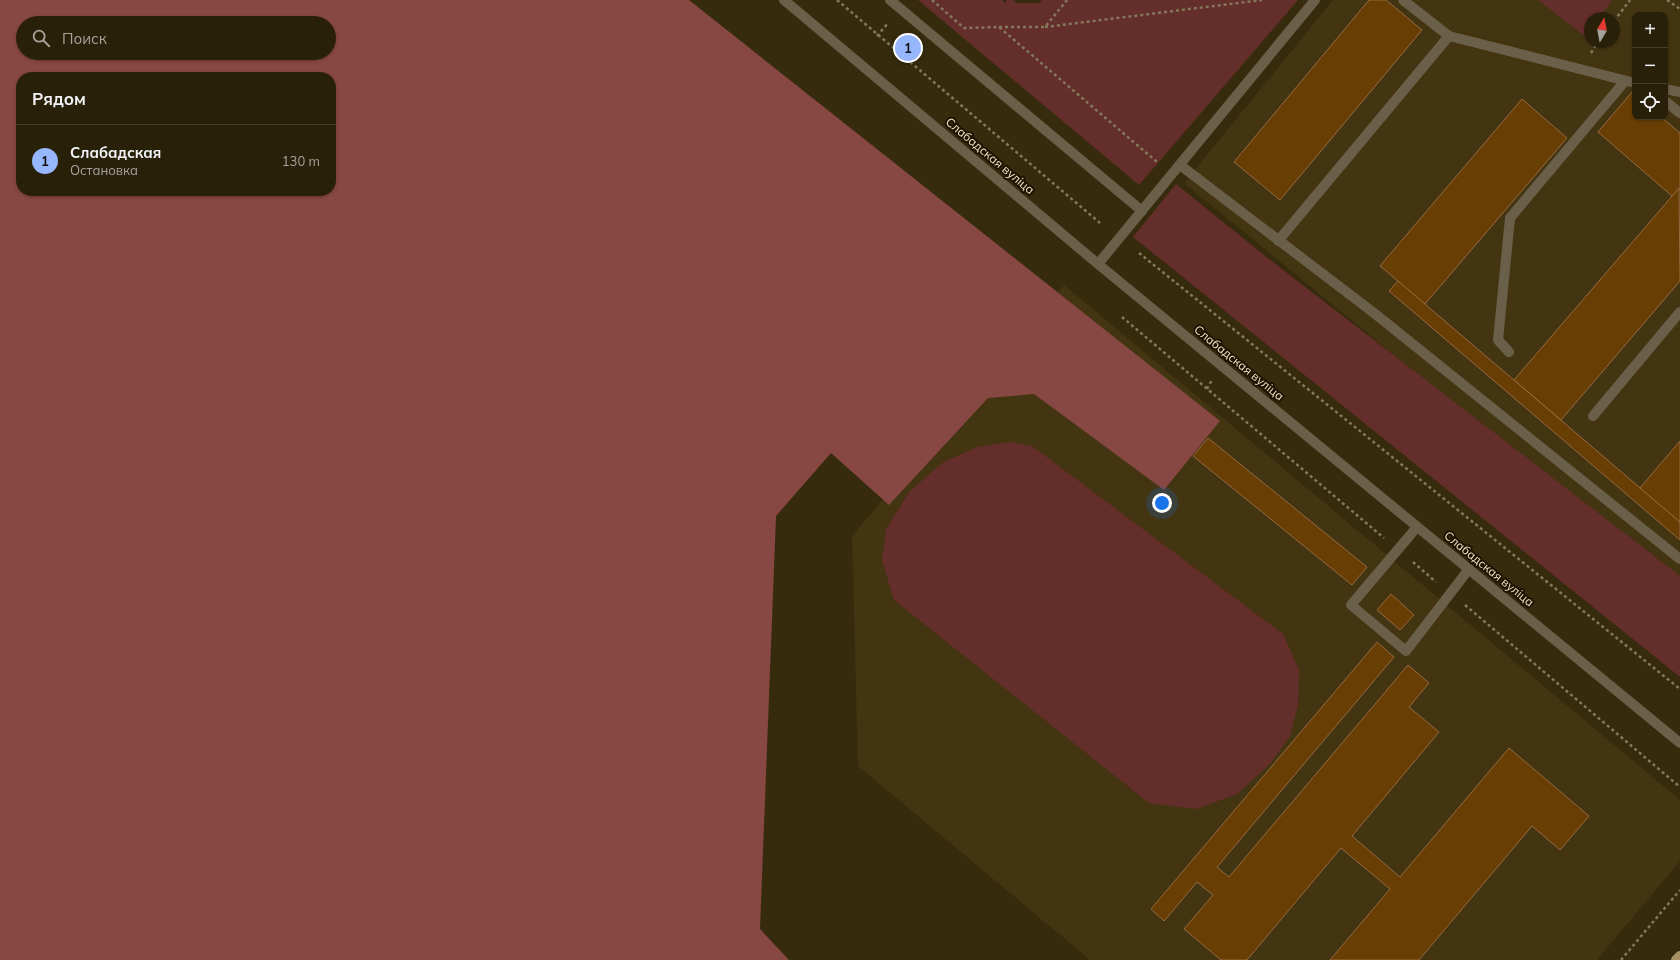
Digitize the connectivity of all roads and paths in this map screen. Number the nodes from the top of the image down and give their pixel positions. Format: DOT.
graph roads {
  1 [pos="784,0"];
  2 [pos="837,0"];
  3 [pos="890,0"];
  4 [pos="932,0"];
  5 [pos="1067,0"];
  6 [pos="1262,0"];
  7 [pos="1314,0"];
  8 [pos="1403,0"];
  9 [pos="1630,0"];
  10 [pos="1668,0"];
  11 [pos="1680,9"];
  12 [pos="1620,13"];
  13 [pos="1045,27"];
  14 [pos="999,28"];
  15 [pos="1449,36"];
  16 [pos="1630,82"];
  17 [pos="1668,90"];
  18 [pos="1680,92"];
  19 [pos="1668,103"];
  20 [pos="1680,113"];
  21 [pos="1180,165"];
  22 [pos="1172,174"];
  23 [pos="1142,211"];
  24 [pos="1100,222"];
  25 [pos="1278,241"];
  26 [pos="1139,254"];
  27 [pos="1098,264"];
  28 [pos="1680,312"];
  29 [pos="1509,352"];
  30 [pos="1593,416"];
  31 [pos="1418,527"];
  32 [pos="1680,559"];
  33 [pos="1469,569"];
  34 [pos="1680,689"];
  35 [pos="1680,743"];
  36 [pos="1680,890"];
  37 [pos="1680,956"];
  38 [pos="1620,960"];
  39 [pos="1676,960"];
  1 -- 27 [label="street, Слабадская вуліца"];
  2 -- 24 [label="path"];
  3 -- 23 [label="street"];
  4 -- 14 [label="path"];
  5 -- 13 [label="path"];
  6 -- 13 [label="path"];
  7 -- 21 [label="street"];
  8 -- 15 [label="street"];
  9 -- 12 [label="path"];
  10 -- 11 [label="path"];
  13 -- 14 [label="path"];
  14 -- 22 [label="path"];
  15 -- 16 [label="street"];
  15 -- 25 [label="street"];
  16 -- 29 [label="street"];
  17 -- 18 [label="street"];
  19 -- 20 [label="street"];
  21 -- 22 [label="street"];
  21 -- 25 [label="street"];
  22 -- 23 [label="street"];
  23 -- 27 [label="street"];
  25 -- 32 [label="street"];
  26 -- 34 [label="path"];
  27 -- 31 [label="street, Слабадская вуліца"];
  28 -- 30 [label="street"];
  31 -- 33 [label="street, Слабадская вуліца"];
  31 -- 33 [label="street"];
  33 -- 35 [label="street, Слабадская вуліца"];
  36 -- 38 [label="path"];
  37 -- 39 [label="main road"];
}
